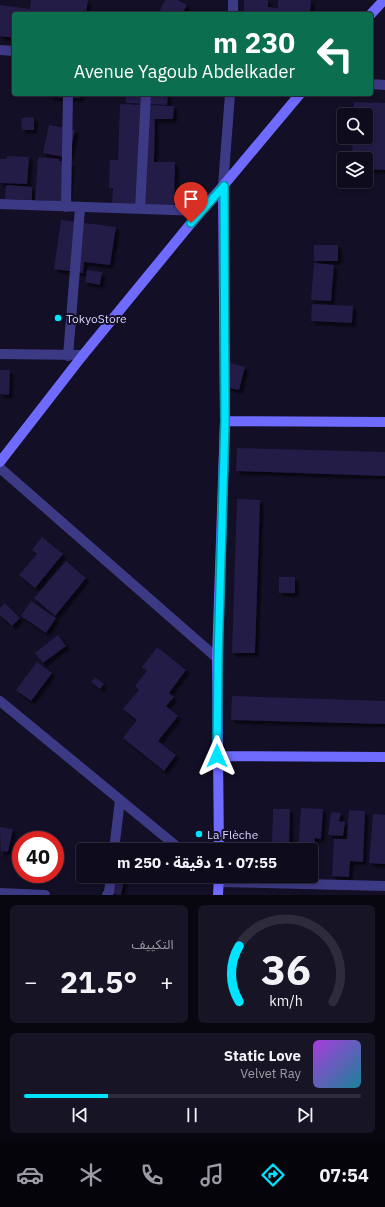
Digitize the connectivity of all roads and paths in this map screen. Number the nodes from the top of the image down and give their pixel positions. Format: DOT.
graph roads {
  1 [pos="233,0"];
  2 [pos="384,0"];
  3 [pos="233,12"];
  4 [pos="373,12"];
  5 [pos="0,50"];
  6 [pos="12,51"];
  7 [pos="373,84"];
  8 [pos="385,85"];
  9 [pos="68,96"];
  10 [pos="146,96"];
  11 [pos="230,96"];
  12 [pos="298,96"];
  13 [pos="224,186"];
  14 [pos="0,204"];
  15 [pos="66,207"];
  16 [pos="80,208"];
  17 [pos="140,209"];
  18 [pos="201,211"];
  19 [pos="0,354"];
  20 [pos="83,355"];
  21 [pos="68,356"];
  22 [pos="225,421"];
  23 [pos="385,422"];
  24 [pos="0,462"];
  25 [pos="0,468"];
  26 [pos="218,658"];
  27 [pos="0,701"];
  28 [pos="217,756"];
  29 [pos="385,757"];
  30 [pos="120,800"];
  31 [pos="115,843"];
  32 [pos="172,843"];
  33 [pos="219,843"];
  34 [pos="110,883"];
  35 [pos="217,883"];
  36 [pos="318,883"];
  37 [pos="385,886"];
  38 [pos="0,893"];
  39 [pos="45,895"];
  40 [pos="107,895"];
  41 [pos="218,895"];
  1 -- 3 [label="street"];
  2 -- 4 [label="street"];
  5 -- 6 [label="street"];
  7 -- 8 [label="street"];
  9 -- 15 [label="street"];
  10 -- 17 [label="street"];
  11 -- 13 [label="street"];
  12 -- 13 [label="street"];
  13 -- 18 [label="street"];
  13 -- 22 [label="street"];
  14 -- 15 [label="street"];
  15 -- 16 [label="street"];
  16 -- 17 [label="street"];
  16 -- 21 [label="street"];
  17 -- 18 [label="street"];
  18 -- 20 [label="street"];
  19 -- 21 [label="street"];
  20 -- 21 [label="street"];
  20 -- 24 [label="street"];
  22 -- 23 [label="street"];
  22 -- 26 [label="street"];
  25 -- 26 [label="street"];
  26 -- 28 [label="street"];
  27 -- 30 [label="street"];
  28 -- 29 [label="street"];
  28 -- 33 [label="street"];
  30 -- 31 [label="street"];
  30 -- 32 [label="street"];
  34 -- 40 [label="street"];
  35 -- 41 [label="street"];
  36 -- 37 [label="street"];
  38 -- 39 [label="street"];
}
